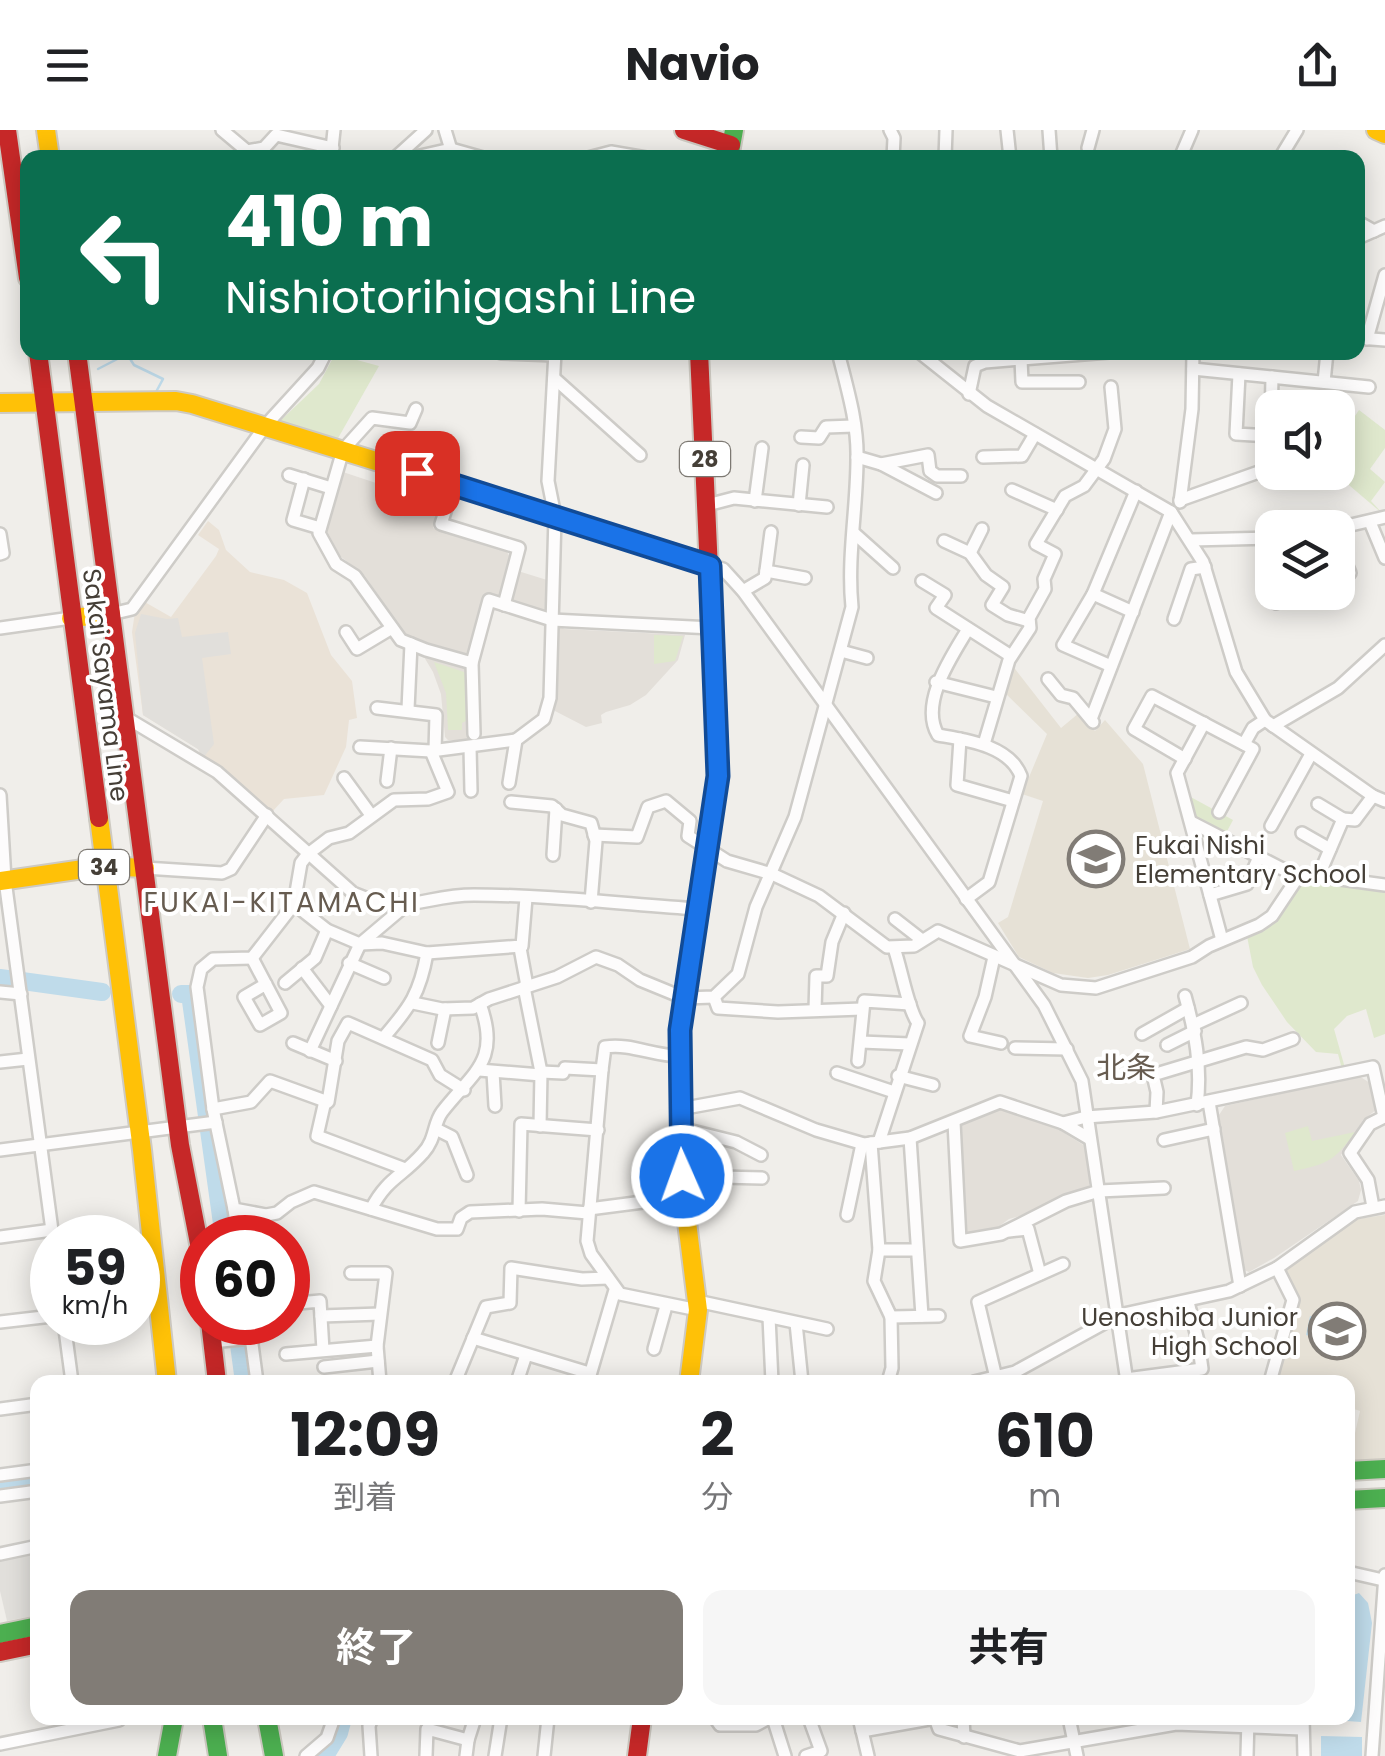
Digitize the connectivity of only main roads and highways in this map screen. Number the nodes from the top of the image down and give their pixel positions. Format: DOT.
graph roads {
  1 [pos="684,130"];
  2 [pos="1376,130"];
  3 [pos="5,132"];
  4 [pos="1385,134"];
  5 [pos="731,144"];
  6 [pos="20,227"];
  7 [pos="39,360"];
  8 [pos="78,360"];
  9 [pos="699,360"];
  10 [pos="0,402"];
  11 [pos="45,402"];
  12 [pos="83,402"];
  13 [pos="710,566"];
  14 [pos="111,614"];
  15 [pos="71,618"];
  16 [pos="104,866"];
  17 [pos="144,868"];
  18 [pos="3,880"];
  19 [pos="202,1215"];
  20 [pos="213,1345"];
  21 [pos="166,1375"];
  22 [pos="216,1375"];
  23 [pos="690,1375"];
  24 [pos="1385,1469"];
  25 [pos="1355,1471"];
  26 [pos="1385,1479"];
  27 [pos="1355,1480"];
  28 [pos="1385,1488"];
  29 [pos="1355,1489"];
  30 [pos="1385,1498"];
  31 [pos="1355,1500"];
  32 [pos="30,1628"];
  33 [pos="0,1634"];
  34 [pos="30,1646"];
  35 [pos="0,1652"];
  36 [pos="173,1725"];
  37 [pos="213,1725"];
  38 [pos="267,1725"];
  39 [pos="641,1725"];
  40 [pos="167,1756"];
  41 [pos="218,1756"];
  42 [pos="274,1756"];
  43 [pos="637,1756"];
  1 -- 5 [label="main road"];
  2 -- 4 [label="main road"];
  3 -- 6 [label="main road"];
  7 -- 11 [label="main road, Sakai Sayama Line / 34"];
  8 -- 12 [label="main road, Sakai Sayama Line / 34"];
  9 -- 13 [label="main road, 28"];
  10 -- 11 [label="main road"];
  11 -- 12 [label="main road"];
  11 -- 15 [label="main road, Sakai Sayama Line / 34"];
  12 -- 13 [label="main road"];
  12 -- 14 [label="main road, Sakai Sayama Line / 34"];
  13 -- 23 [label="main road, 28"];
  14 -- 15 [label="main road"];
  14 -- 17 [label="main road, Sakai Sayama Line / 34"];
  15 -- 16 [label="main road, Sakai Sayama Line / 34"];
  16 -- 17 [label="main road"];
  16 -- 18 [label="main road"];
  16 -- 21 [label="main road, Sakai Sayama Line / 34"];
  17 -- 19 [label="main road, Sakai Sayama Line / 34"];
  20 -- 22 [label="main road"];
  24 -- 25 [label="main road"];
  26 -- 27 [label="main road"];
  28 -- 29 [label="main road"];
  30 -- 31 [label="main road"];
  32 -- 33 [label="main road"];
  34 -- 35 [label="main road"];
  36 -- 40 [label="main road"];
  37 -- 41 [label="main road"];
  38 -- 42 [label="main road"];
  39 -- 43 [label="main road"];
}
